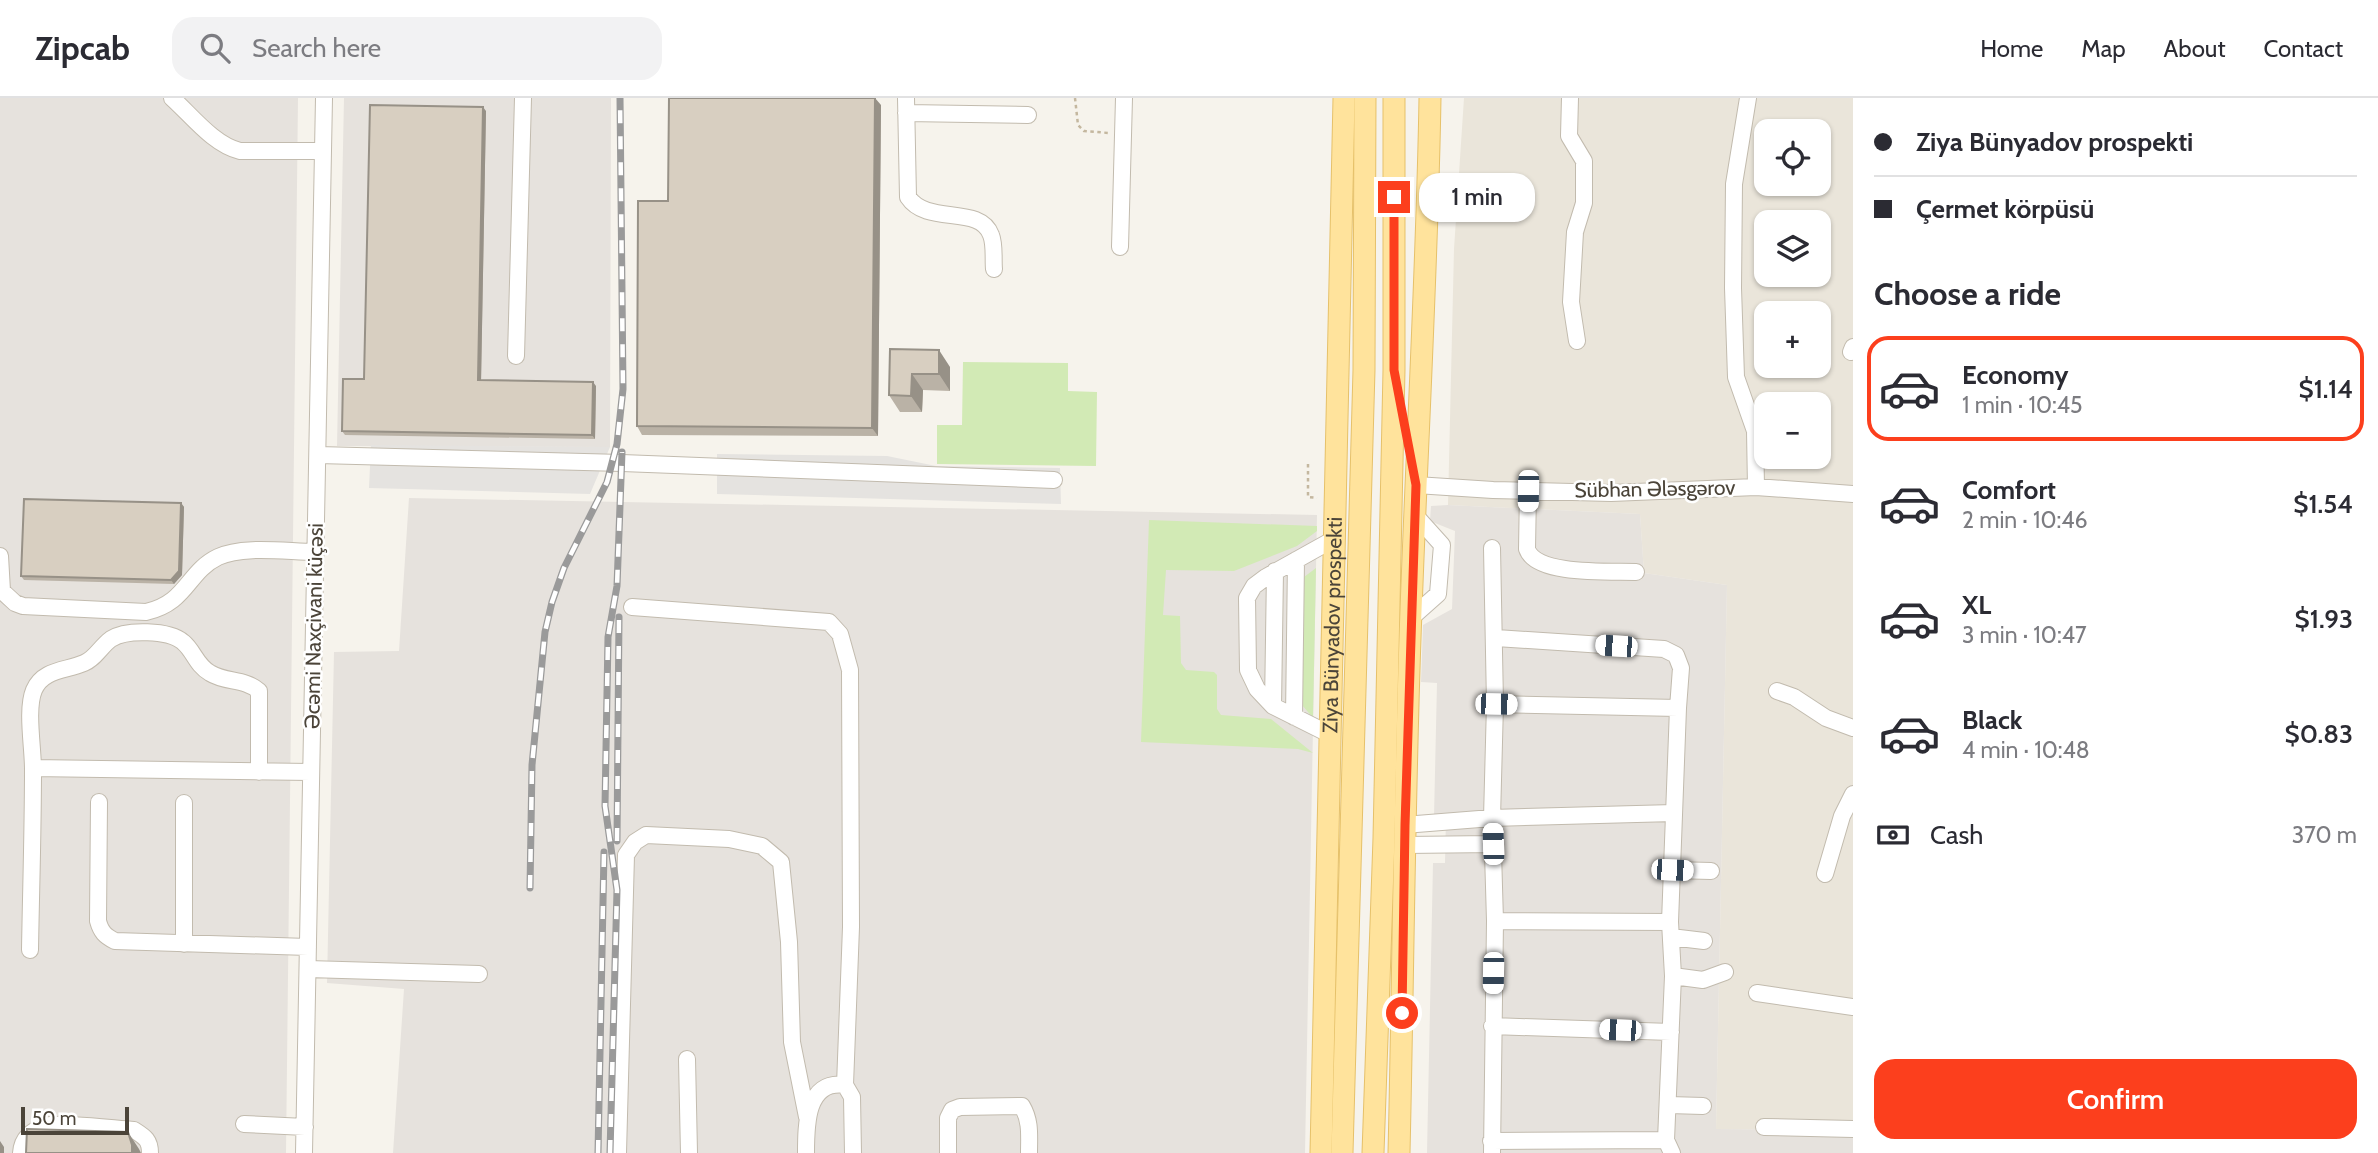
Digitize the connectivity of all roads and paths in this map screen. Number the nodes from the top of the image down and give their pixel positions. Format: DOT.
graph roads {
  1 [pos="172,98"];
  2 [pos="324,98"];
  3 [pos="523,98"];
  4 [pos="1076,98"];
  5 [pos="1124,98"];
  6 [pos="1345,98"];
  7 [pos="1365,98"];
  8 [pos="1394,98"];
  9 [pos="1570,98"];
  10 [pos="1748,98"];
  11 [pos="1430,99"];
  12 [pos="906,105"];
  13 [pos="1028,115"];
  14 [pos="1123,134"];
  15 [pos="322,151"];
  16 [pos="1120,247"];
  17 [pos="993,269"];
  18 [pos="1577,341"];
  19 [pos="516,356"];
  20 [pos="1364,370"];
  21 [pos="1394,370"];
  22 [pos="318,455"];
  23 [pos="1308,464"];
  24 [pos="1054,480"];
  25 [pos="1416,485"];
  26 [pos="1756,487"];
  27 [pos="1528,491"];
  28 [pos="1853,494"];
  29 [pos="1308,497"];
  30 [pos="1334,539"];
  31 [pos="1492,548"];
  32 [pos="315,552"];
  33 [pos="0,556"];
  34 [pos="1296,560"];
  35 [pos="1275,571"];
  36 [pos="1636,572"];
  37 [pos="632,607"];
  38 [pos="1410,629"];
  39 [pos="1496,638"];
  40 [pos="1777,691"];
  41 [pos="1496,704"];
  42 [pos="1273,706"];
  43 [pos="1678,708"];
  44 [pos="1294,716"];
  45 [pos="1853,728"];
  46 [pos="1331,735"];
  47 [pos="33,768"];
  48 [pos="259,772"];
  49 [pos="311,772"];
  50 [pos="1853,794"];
  51 [pos="99,802"];
  52 [pos="184,803"];
  53 [pos="1674,813"];
  54 [pos="1492,818"];
  55 [pos="1352,833"];
  56 [pos="1405,835"];
  57 [pos="1384,838"];
  58 [pos="1493,844"];
  59 [pos="1672,870"];
  60 [pos="1711,871"];
  61 [pos="1825,874"];
  62 [pos="1495,921"];
  63 [pos="1671,930"];
  64 [pos="1704,941"];
  65 [pos="184,944"];
  66 [pos="308,947"];
  67 [pos="30,950"];
  68 [pos="308,969"];
  69 [pos="1726,972"];
  70 [pos="479,974"];
  71 [pos="1673,976"];
  72 [pos="1757,993"];
  73 [pos="1853,1007"];
  74 [pos="1492,1026"];
  75 [pos="1671,1032"];
  76 [pos="687,1059"];
  77 [pos="845,1085"];
  78 [pos="1669,1105"];
  79 [pos="1703,1106"];
  80 [pos="807,1117"];
  81 [pos="244,1124"];
  82 [pos="305,1127"];
  83 [pos="1764,1127"];
  84 [pos="1853,1129"];
  85 [pos="1669,1146"];
  86 [pos="1492,1147"];
  87 [pos="21,1153"];
  88 [pos="150,1153"];
  89 [pos="304,1153"];
  90 [pos="618,1153"];
  91 [pos="689,1153"];
  92 [pos="806,1153"];
  93 [pos="853,1153"];
  94 [pos="948,1153"];
  95 [pos="1029,1153"];
  96 [pos="1321,1153"];
  97 [pos="1342,1153"];
  98 [pos="1373,1153"];
  99 [pos="1399,1153"];
  1 -- 15 [label="street"];
  2 -- 15 [label="street, Əcəmi Naxçivani küçəsi"];
  3 -- 19 [label="street"];
  4 -- 14 [label="path"];
  5 -- 14 [label="street"];
  6 -- 30 [label="main road, Ziya Bünyadov prospekti"];
  7 -- 20 [label="main road, Ziya Bünyadov prospekti"];
  8 -- 21 [label="main road"];
  9 -- 18 [label="street"];
  10 -- 26 [label="street"];
  11 -- 25 [label="main road"];
  12 -- 13 [label="street"];
  12 -- 17 [label="street"];
  14 -- 16 [label="street"];
  15 -- 22 [label="street, Əcəmi Naxçivani küçəsi"];
  20 -- 30 [label="main road"];
  20 -- 55 [label="main road, Ziya Bünyadov prospekti"];
  21 -- 25 [label="main road"];
  21 -- 57 [label="main road"];
  22 -- 24 [label="street"];
  22 -- 32 [label="street, Əcəmi Naxçivani küçəsi"];
  23 -- 29 [label="path"];
  25 -- 27 [label="street, Sübhan Ələsgərov"];
  25 -- 38 [label="main road"];
  26 -- 27 [label="street, Sübhan Ələsgərov"];
  26 -- 28 [label="street, Sübhan Ələsgərov"];
  27 -- 36 [label="street"];
  30 -- 34 [label="street"];
  30 -- 46 [label="main road, Ziya Bünyadov prospekti"];
  31 -- 39 [label="street"];
  32 -- 33 [label="street"];
  32 -- 49 [label="street, Əcəmi Naxçivani küçəsi"];
  34 -- 35 [label="street"];
  34 -- 44 [label="street"];
  35 -- 42 [label="street"];
  35 -- 42 [label="street"];
  37 -- 77 [label="street"];
  38 -- 56 [label="main road"];
  38 -- 57 [label="main road"];
  39 -- 41 [label="street"];
  39 -- 43 [label="street"];
  40 -- 45 [label="street"];
  41 -- 43 [label="street"];
  41 -- 54 [label="street"];
  42 -- 44 [label="street"];
  43 -- 53 [label="street"];
  44 -- 46 [label="street"];
  46 -- 55 [label="main road"];
  46 -- 96 [label="main road, Ziya Bünyadov prospekti"];
  47 -- 48 [label="street"];
  47 -- 48 [label="street"];
  47 -- 67 [label="street"];
  48 -- 49 [label="street"];
  49 -- 66 [label="street, Əcəmi Naxçivani küçəsi"];
  50 -- 61 [label="street"];
  51 -- 65 [label="street"];
  52 -- 65 [label="street"];
  53 -- 54 [label="street"];
  53 -- 59 [label="street"];
  54 -- 56 [label="street"];
  54 -- 58 [label="street"];
  55 -- 97 [label="main road, Ziya Bünyadov prospekti"];
  56 -- 58 [label="street"];
  56 -- 99 [label="main road"];
  57 -- 98 [label="main road"];
  58 -- 62 [label="street"];
  59 -- 60 [label="street"];
  59 -- 63 [label="street"];
  62 -- 63 [label="street"];
  62 -- 74 [label="street"];
  63 -- 64 [label="street"];
  63 -- 71 [label="street"];
  65 -- 66 [label="street"];
  66 -- 68 [label="street, Əcəmi Naxçivani küçəsi"];
  68 -- 70 [label="street"];
  68 -- 82 [label="street, Əcəmi Naxçivani küçəsi"];
  69 -- 71 [label="street"];
  71 -- 75 [label="street"];
  72 -- 73 [label="street"];
  74 -- 75 [label="street"];
  74 -- 86 [label="street"];
  75 -- 78 [label="street"];
  76 -- 91 [label="street"];
  77 -- 80 [label="street"];
  77 -- 93 [label="street"];
  78 -- 79 [label="street"];
  78 -- 85 [label="street"];
  80 -- 90 [label="street"];
  80 -- 92 [label="street"];
  81 -- 82 [label="street"];
  82 -- 89 [label="street, Əcəmi Naxçivani küçəsi"];
  83 -- 84 [label="street"];
  85 -- 86 [label="street"];
  87 -- 88 [label="street"];
  94 -- 95 [label="street"];
}
